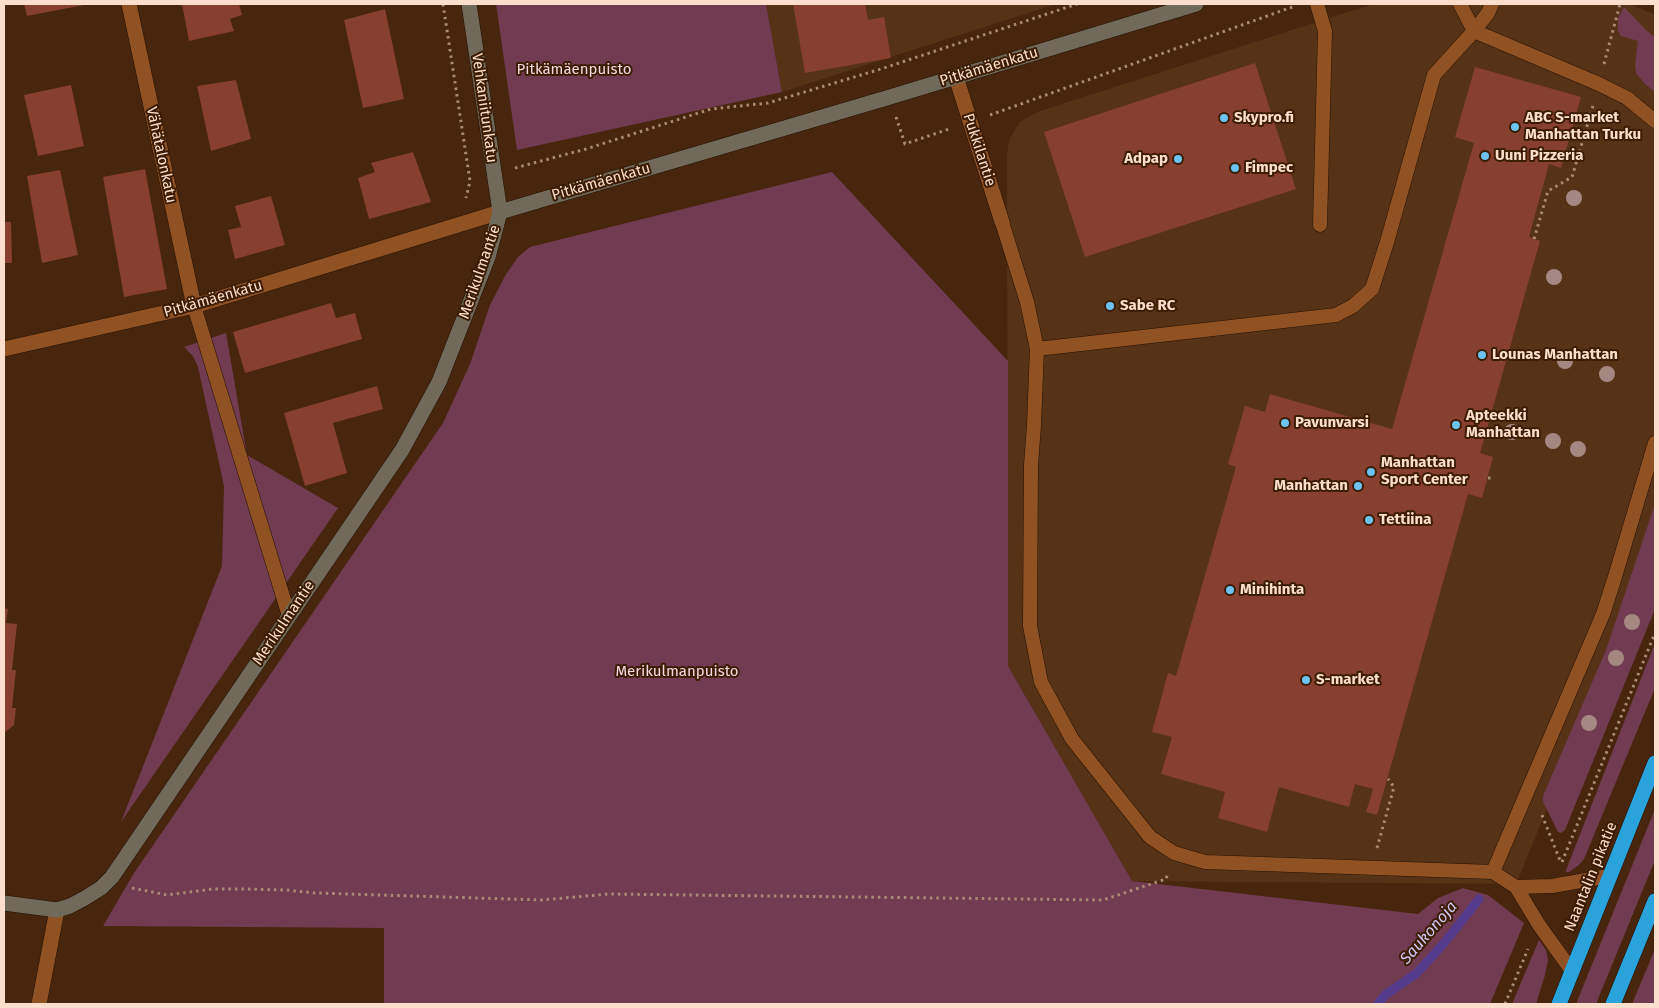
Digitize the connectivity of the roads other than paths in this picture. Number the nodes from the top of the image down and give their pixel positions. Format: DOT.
graph roads {
  1 [pos="129,4"];
  2 [pos="469,4"];
  3 [pos="1196,4"];
  4 [pos="1317,4"];
  5 [pos="1460,4"];
  6 [pos="1492,4"];
  7 [pos="1474,31"];
  8 [pos="956,77"];
  9 [pos="1655,121"];
  10 [pos="500,212"];
  11 [pos="1002,222"];
  12 [pos="1320,225"];
  13 [pos="194,306"];
  14 [pos="4,349"];
  15 [pos="1037,349"];
  16 [pos="1655,444"];
  17 [pos="288,616"];
  18 [pos="1655,763"];
  19 [pos="1493,872"];
  20 [pos="1609,876"];
  21 [pos="1516,887"];
  22 [pos="1655,901"];
  23 [pos="4,902"];
  24 [pos="57,910"];
  25 [pos="1572,971"];
  26 [pos="40,1004"];
  27 [pos="1559,1004"];
  28 [pos="1613,1004"];
  1 -- 13 [label="street, Vähätalonkatu"];
  2 -- 10 [label="street, Vehkaniitunkatu"];
  3 -- 8 [label="street, Pitkämäenkatu"];
  4 -- 12 [label="lane"];
  5 -- 7 [label="lane"];
  6 -- 7 [label="lane"];
  7 -- 9 [label="lane"];
  7 -- 15 [label="lane"];
  8 -- 10 [label="street, Pitkämäenkatu"];
  8 -- 11 [label="street, Pukkilantie"];
  10 -- 13 [label="street, Pitkämäenkatu"];
  10 -- 17 [label="street, Merikulmantie"];
  11 -- 15 [label="lane"];
  13 -- 14 [label="street, Pitkämäenkatu"];
  13 -- 17 [label="lane"];
  15 -- 19 [label="lane"];
  16 -- 19 [label="lane"];
  17 -- 24 [label="street, Merikulmantie"];
  18 -- 20 [label="highway, Naantalin pikatie"];
  19 -- 21 [label="lane"];
  20 -- 21 [label="lane"];
  20 -- 25 [label="highway, Naantalin pikatie"];
  21 -- 25 [label="lane"];
  22 -- 28 [label="highway"];
  23 -- 24 [label="street"];
  24 -- 26 [label="street"];
  25 -- 27 [label="highway, Naantalin pikatie"];
}
